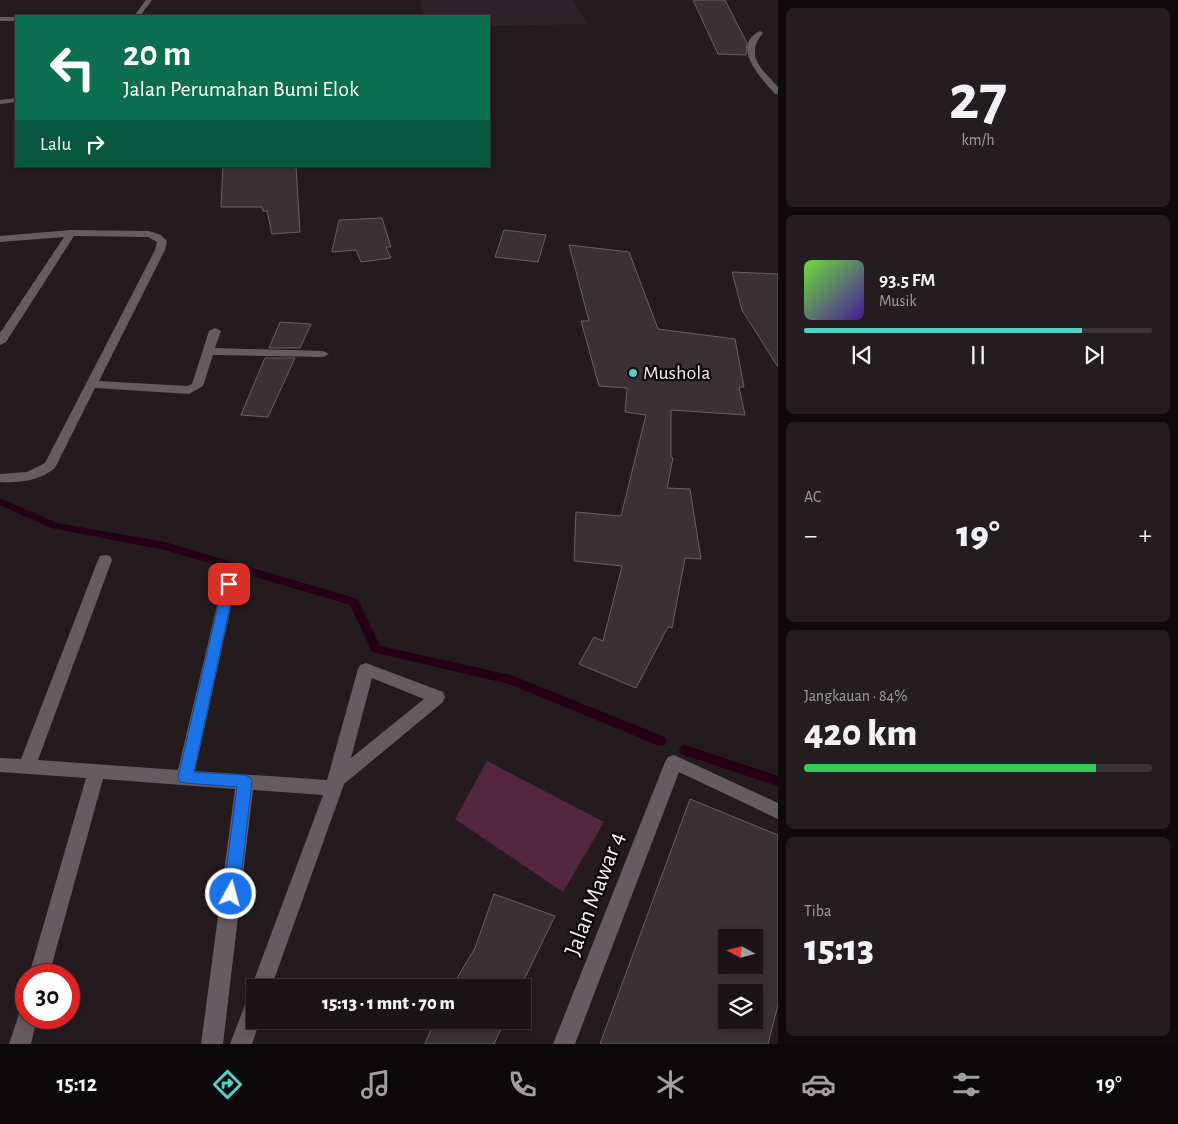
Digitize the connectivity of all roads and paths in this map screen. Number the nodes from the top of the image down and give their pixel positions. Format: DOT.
graph roads {
  1 [pos="149,0"];
  2 [pos="138,15"];
  3 [pos="15,19"];
  4 [pos="0,20"];
  5 [pos="760,33"];
  6 [pos="778,92"];
  7 [pos="15,100"];
  8 [pos="0,102"];
  9 [pos="71,233"];
  10 [pos="0,239"];
  11 [pos="215,331"];
  12 [pos="0,342"];
  13 [pos="208,351"];
  14 [pos="323,354"];
  15 [pos="91,384"];
  16 [pos="0,478"];
  17 [pos="105,560"];
  18 [pos="229,584"];
  19 [pos="0,765"];
  20 [pos="27,767"];
  21 [pos="97,771"];
  22 [pos="185,777"];
  23 [pos="244,781"];
  24 [pos="335,784"];
  25 [pos="778,811"];
  26 [pos="43,964"];
  27 [pos="264,979"];
  28 [pos="25,1029"];
  29 [pos="246,1029"];
  30 [pos="20,1044"];
  31 [pos="212,1044"];
  32 [pos="241,1044"];
  33 [pos="564,1044"];
  1 -- 2 [label="street"];
  3 -- 4 [label="street"];
  5 -- 6 [label="street"];
  7 -- 8 [label="street"];
  9 -- 10 [label="street"];
  9 -- 12 [label="street"];
  9 -- 15 [label="street"];
  11 -- 13 [label="street"];
  13 -- 14 [label="street"];
  13 -- 15 [label="street"];
  15 -- 16 [label="street"];
  17 -- 20 [label="street"];
  18 -- 22 [label="street"];
  19 -- 20 [label="street"];
  20 -- 21 [label="street"];
  21 -- 22 [label="street"];
  21 -- 26 [label="street"];
  22 -- 23 [label="street"];
  23 -- 24 [label="street"];
  23 -- 31 [label="street"];
  24 -- 24 [label="street"];
  24 -- 27 [label="street"];
  25 -- 33 [label="street, Jalan Mawar 4"];
  28 -- 30 [label="street"];
  29 -- 32 [label="street"];
}
